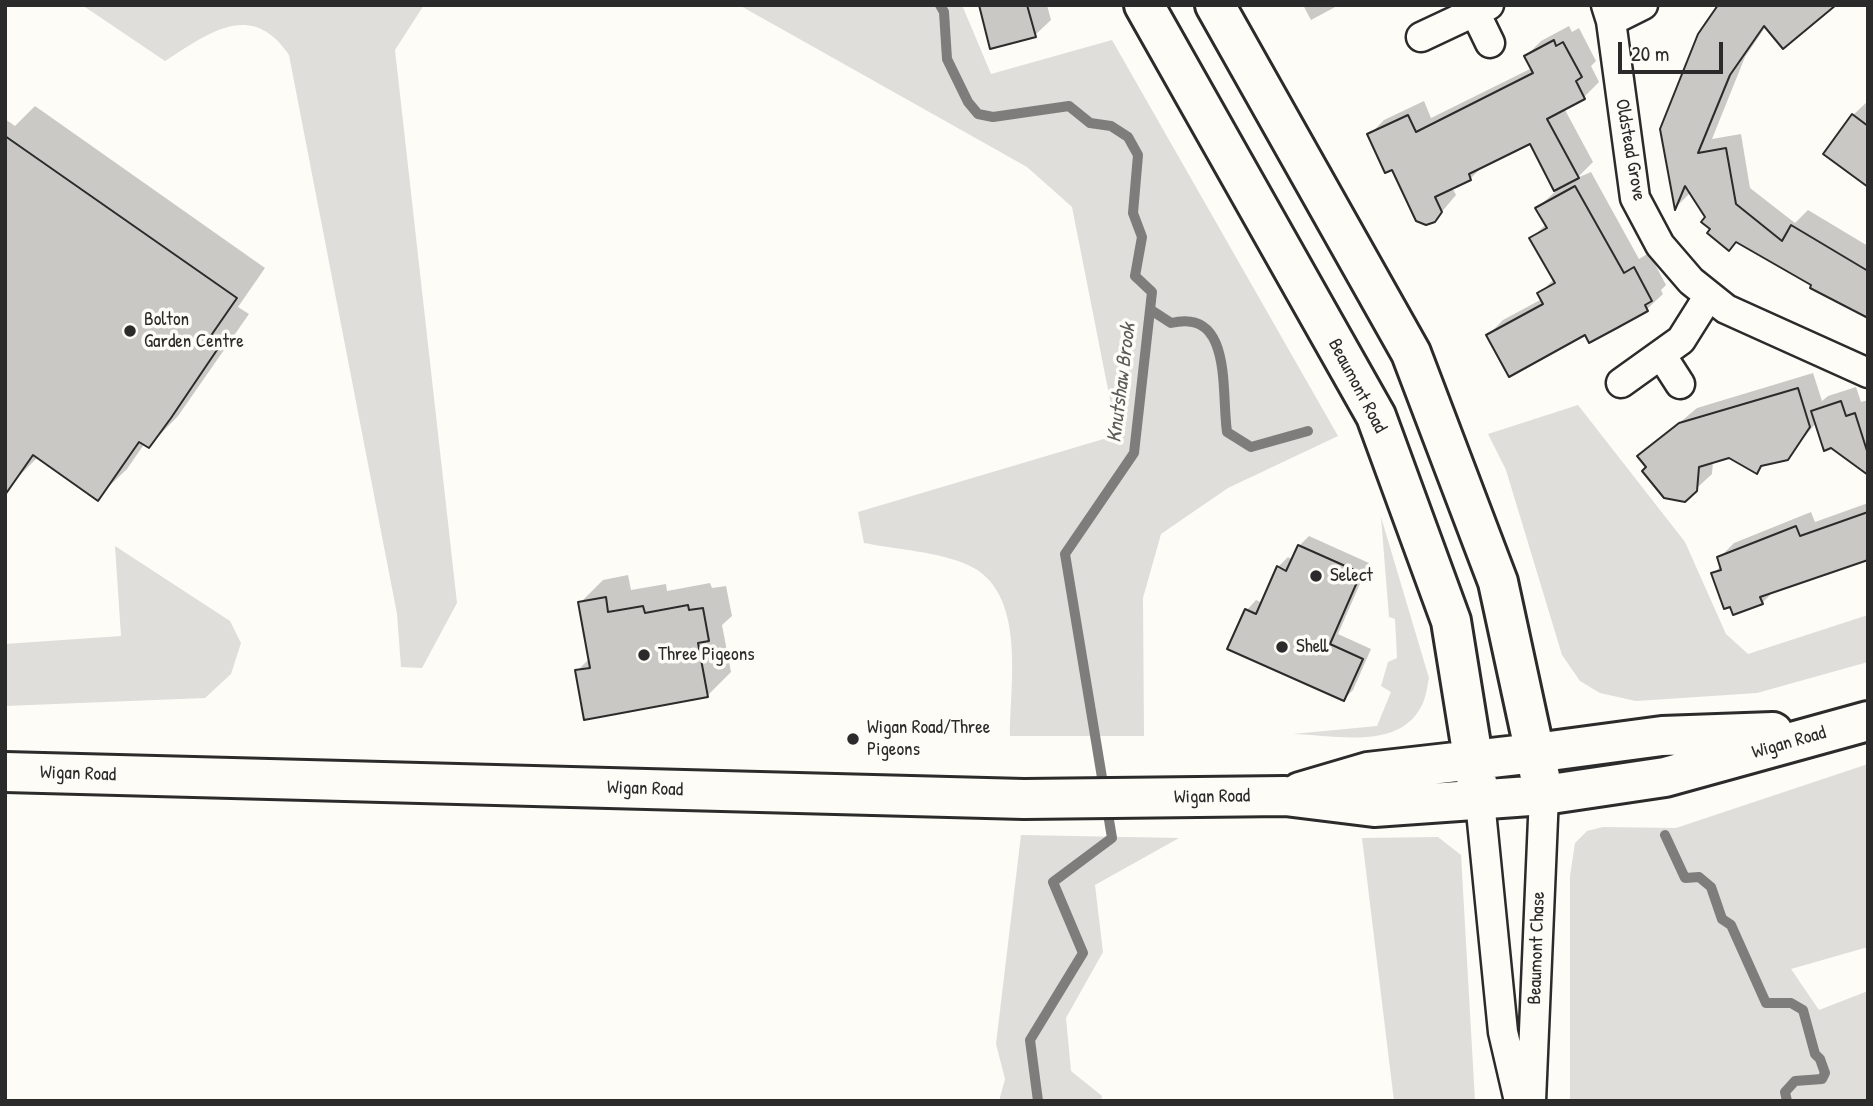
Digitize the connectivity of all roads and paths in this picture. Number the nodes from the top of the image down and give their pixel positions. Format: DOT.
graph roads {
  1 [pos="1143,5"];
  2 [pos="1216,5"];
  3 [pos="1643,5"];
  4 [pos="1482,8"];
  5 [pos="1609,13"];
  6 [pos="1421,37"];
  7 [pos="1490,43"];
  8 [pos="1709,297"];
  9 [pos="1661,356"];
  10 [pos="1868,373"];
  11 [pos="1621,383"];
  12 [pos="1679,384"];
  13 [pos="1852,725"];
  14 [pos="1535,752"];
  15 [pos="1476,760"];
  16 [pos="5,772"];
  17 [pos="1285,796"];
  18 [pos="1544,796"];
  19 [pos="1480,801"];
  20 [pos="1519,1101"];
  21 [pos="1531,1101"];
  1 -- 15 [label="main road, Beaumont Road"];
  2 -- 14 [label="main road"];
  3 -- 5 [label="street, Oldstead Grove"];
  4 -- 6 [label="street"];
  4 -- 7 [label="street"];
  5 -- 8 [label="street, Oldstead Grove"];
  8 -- 9 [label="street"];
  8 -- 10 [label="street, Oldstead Grove"];
  9 -- 11 [label="street"];
  9 -- 12 [label="street"];
  13 -- 14 [label="main road, Wigan Road"];
  13 -- 18 [label="main road, Wigan Road"];
  14 -- 15 [label="main road, Wigan Road"];
  14 -- 18 [label="main road"];
  15 -- 17 [label="main road, Wigan Road"];
  15 -- 19 [label="main road, Beaumont Road"];
  16 -- 17 [label="main road, Wigan Road"];
  17 -- 19 [label="main road, Wigan Road"];
  18 -- 19 [label="main road, Wigan Road"];
  18 -- 21 [label="street, Beaumont Chase"];
  19 -- 20 [label="street, Beaumont Chase"];
}
